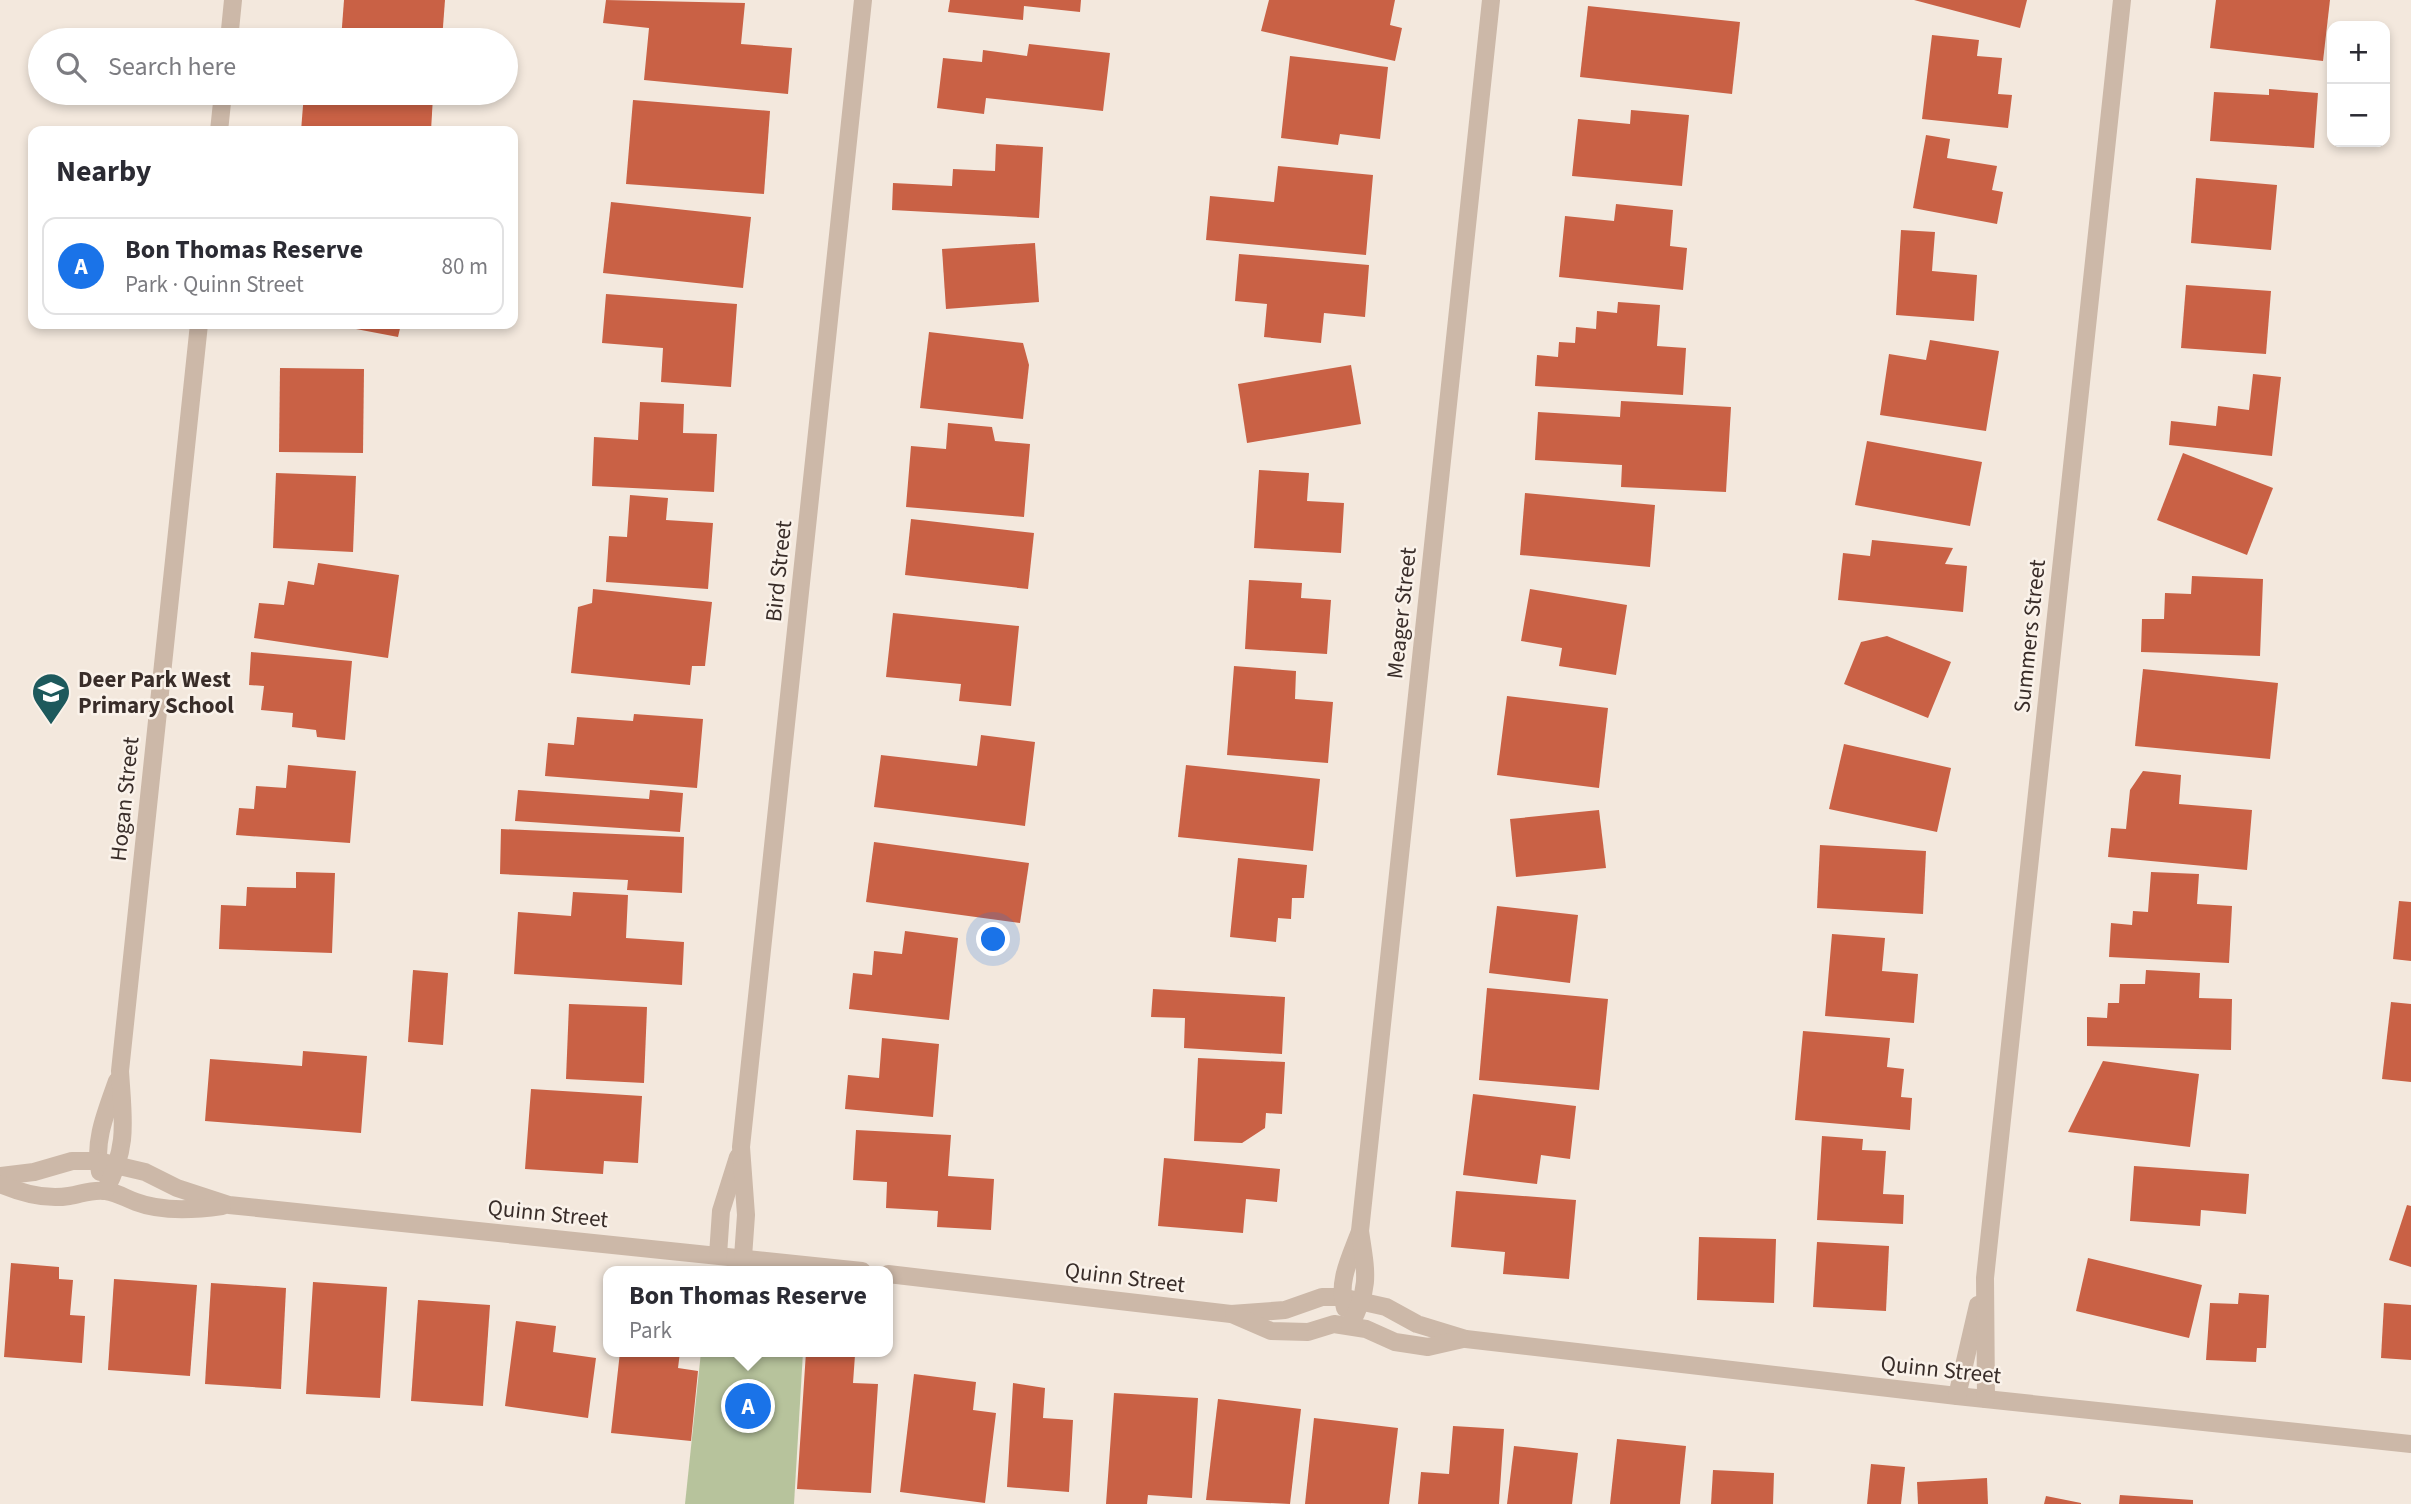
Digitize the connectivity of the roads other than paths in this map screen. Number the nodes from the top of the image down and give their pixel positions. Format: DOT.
graph roads {
  1 [pos="233,0"];
  2 [pos="863,0"];
  3 [pos="1491,0"];
  4 [pos="2122,0"];
  5 [pos="230,28"];
  6 [pos="222,105"];
  7 [pos="220,126"];
  8 [pos="198,329"];
  9 [pos="120,1071"];
  10 [pos="741,1147"];
  11 [pos="97,1161"];
  12 [pos="119,1164"];
  13 [pos="0,1176"];
  14 [pos="0,1184"];
  15 [pos="104,1191"];
  16 [pos="229,1205"];
  17 [pos="1360,1231"];
  18 [pos="718,1255"];
  19 [pos="743,1257"];
  20 [pos="820,1266"];
  21 [pos="893,1275"];
  22 [pos="1985,1278"];
  23 [pos="1341,1297"];
  24 [pos="1363,1301"];
  25 [pos="1231,1314"];
  26 [pos="1350,1325"];
  27 [pos="1466,1339"];
  28 [pos="1957,1396"];
  29 [pos="1986,1399"];
  30 [pos="2411,1444"];
  1 -- 5 [label="street"];
  2 -- 10 [label="street, Bird Street"];
  3 -- 17 [label="street, Meager Street"];
  4 -- 22 [label="street, Summers Street"];
  6 -- 7 [label="street"];
  8 -- 9 [label="street, Hogan Street"];
  9 -- 11 [label="street, Hogan Street"];
  9 -- 12 [label="street, Hogan Street"];
  10 -- 18 [label="street, Bird Street"];
  10 -- 19 [label="street, Bird Street"];
  11 -- 12 [label="street, Quinn Street"];
  11 -- 13 [label="street, Quinn Street"];
  11 -- 15 [label="street, Hogan Street"];
  12 -- 15 [label="street, Hogan Street"];
  12 -- 16 [label="street, Quinn Street"];
  14 -- 15 [label="street, Quinn Street"];
  15 -- 16 [label="street, Quinn Street"];
  16 -- 18 [label="street, Quinn Street"];
  17 -- 23 [label="street, Meager Street"];
  17 -- 24 [label="street, Meager Street"];
  18 -- 19 [label="street, Quinn Street"];
  19 -- 20 [label="street, Quinn Street"];
  21 -- 25 [label="street, Quinn Street"];
  22 -- 28 [label="street, Summers Street"];
  22 -- 29 [label="street, Summers Street"];
  23 -- 24 [label="street, Quinn Street"];
  23 -- 25 [label="street, Quinn Street"];
  23 -- 26 [label="street, Meager Street"];
  24 -- 26 [label="street, Meager Street"];
  24 -- 27 [label="street, Quinn Street"];
  25 -- 26 [label="street, Quinn Street"];
  26 -- 27 [label="street, Quinn Street"];
  27 -- 28 [label="street, Quinn Street"];
  28 -- 29 [label="street, Quinn Street"];
  29 -- 30 [label="street, Quinn Street"];
}
